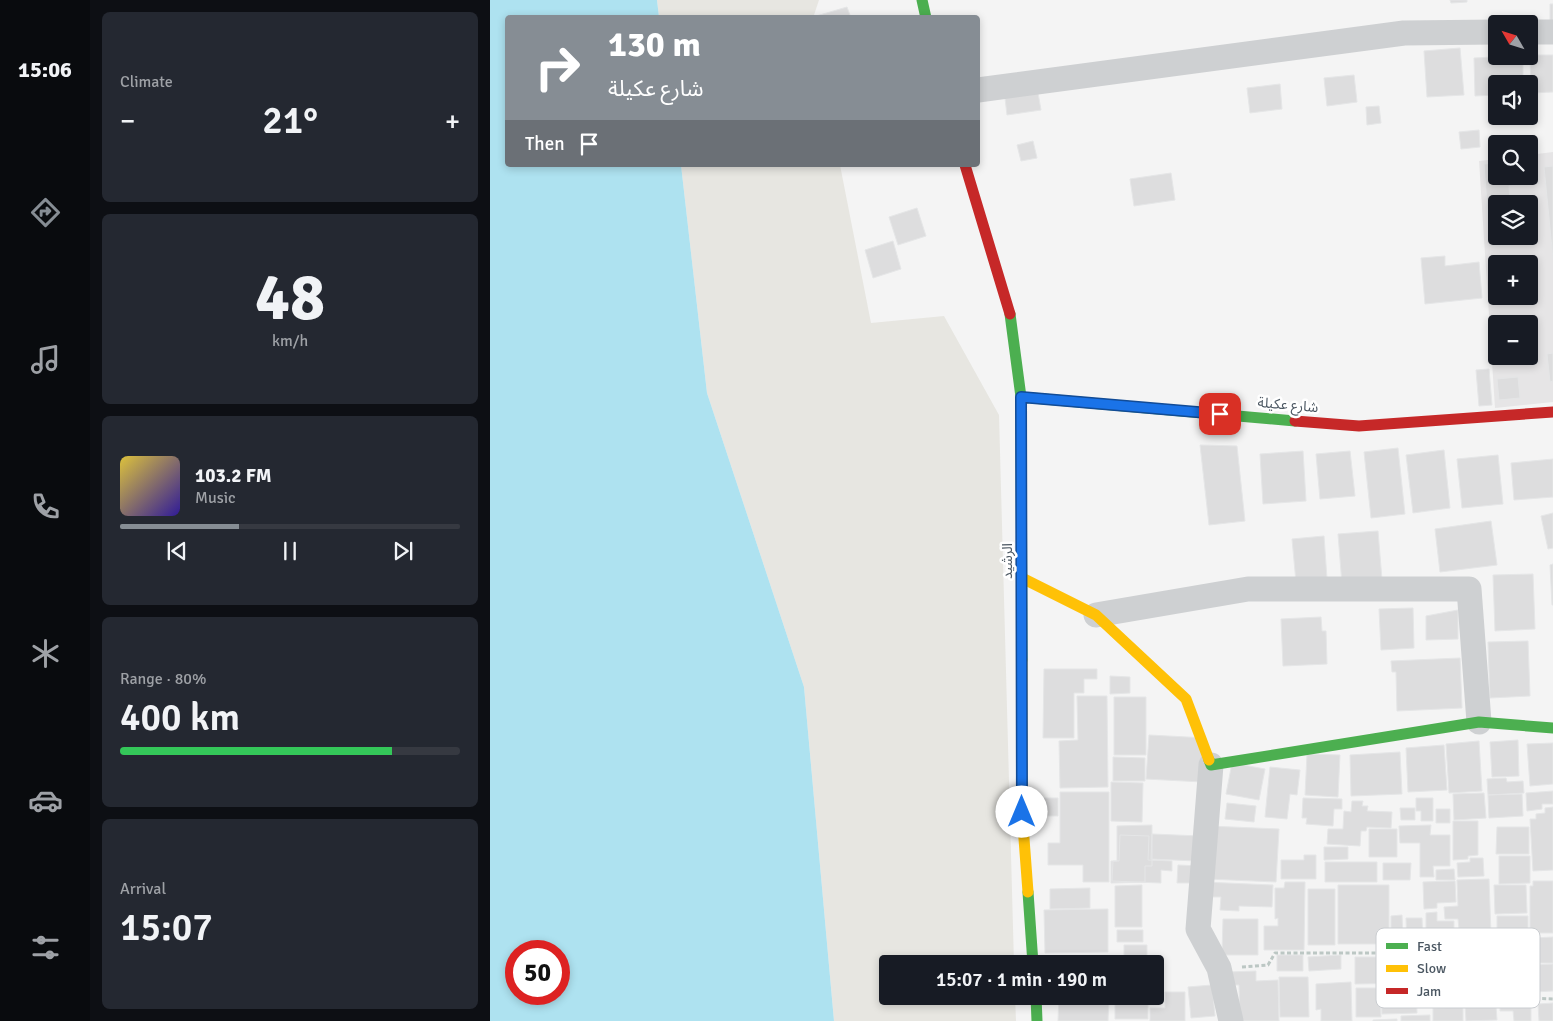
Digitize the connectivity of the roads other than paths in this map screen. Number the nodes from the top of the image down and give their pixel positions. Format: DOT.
graph roads {
  1 [pos="922,0"];
  2 [pos="925,15"];
  3 [pos="1488,32"];
  4 [pos="1538,32"];
  5 [pos="1553,32"];
  6 [pos="980,90"];
  7 [pos="966,167"];
  8 [pos="1021,397"];
  9 [pos="1553,412"];
  10 [pos="1022,578"];
  11 [pos="1096,615"];
  12 [pos="1479,722"];
  13 [pos="1553,728"];
  14 [pos="1210,764"];
  15 [pos="1032,955"];
  16 [pos="1037,1005"];
  17 [pos="1038,1021"];
  18 [pos="1231,1021"];
  1 -- 2 [label="street"];
  3 -- 6 [label="street"];
  4 -- 5 [label="street"];
  7 -- 8 [label="street, الرشيد"];
  8 -- 9 [label="street, شارع عكيلة"];
  8 -- 10 [label="street, الرشيد"];
  10 -- 11 [label="street"];
  10 -- 15 [label="street, الرشيد"];
  11 -- 12 [label="street"];
  11 -- 14 [label="street"];
  12 -- 13 [label="street"];
  12 -- 14 [label="street"];
  14 -- 18 [label="street"];
  16 -- 17 [label="street"];
}
